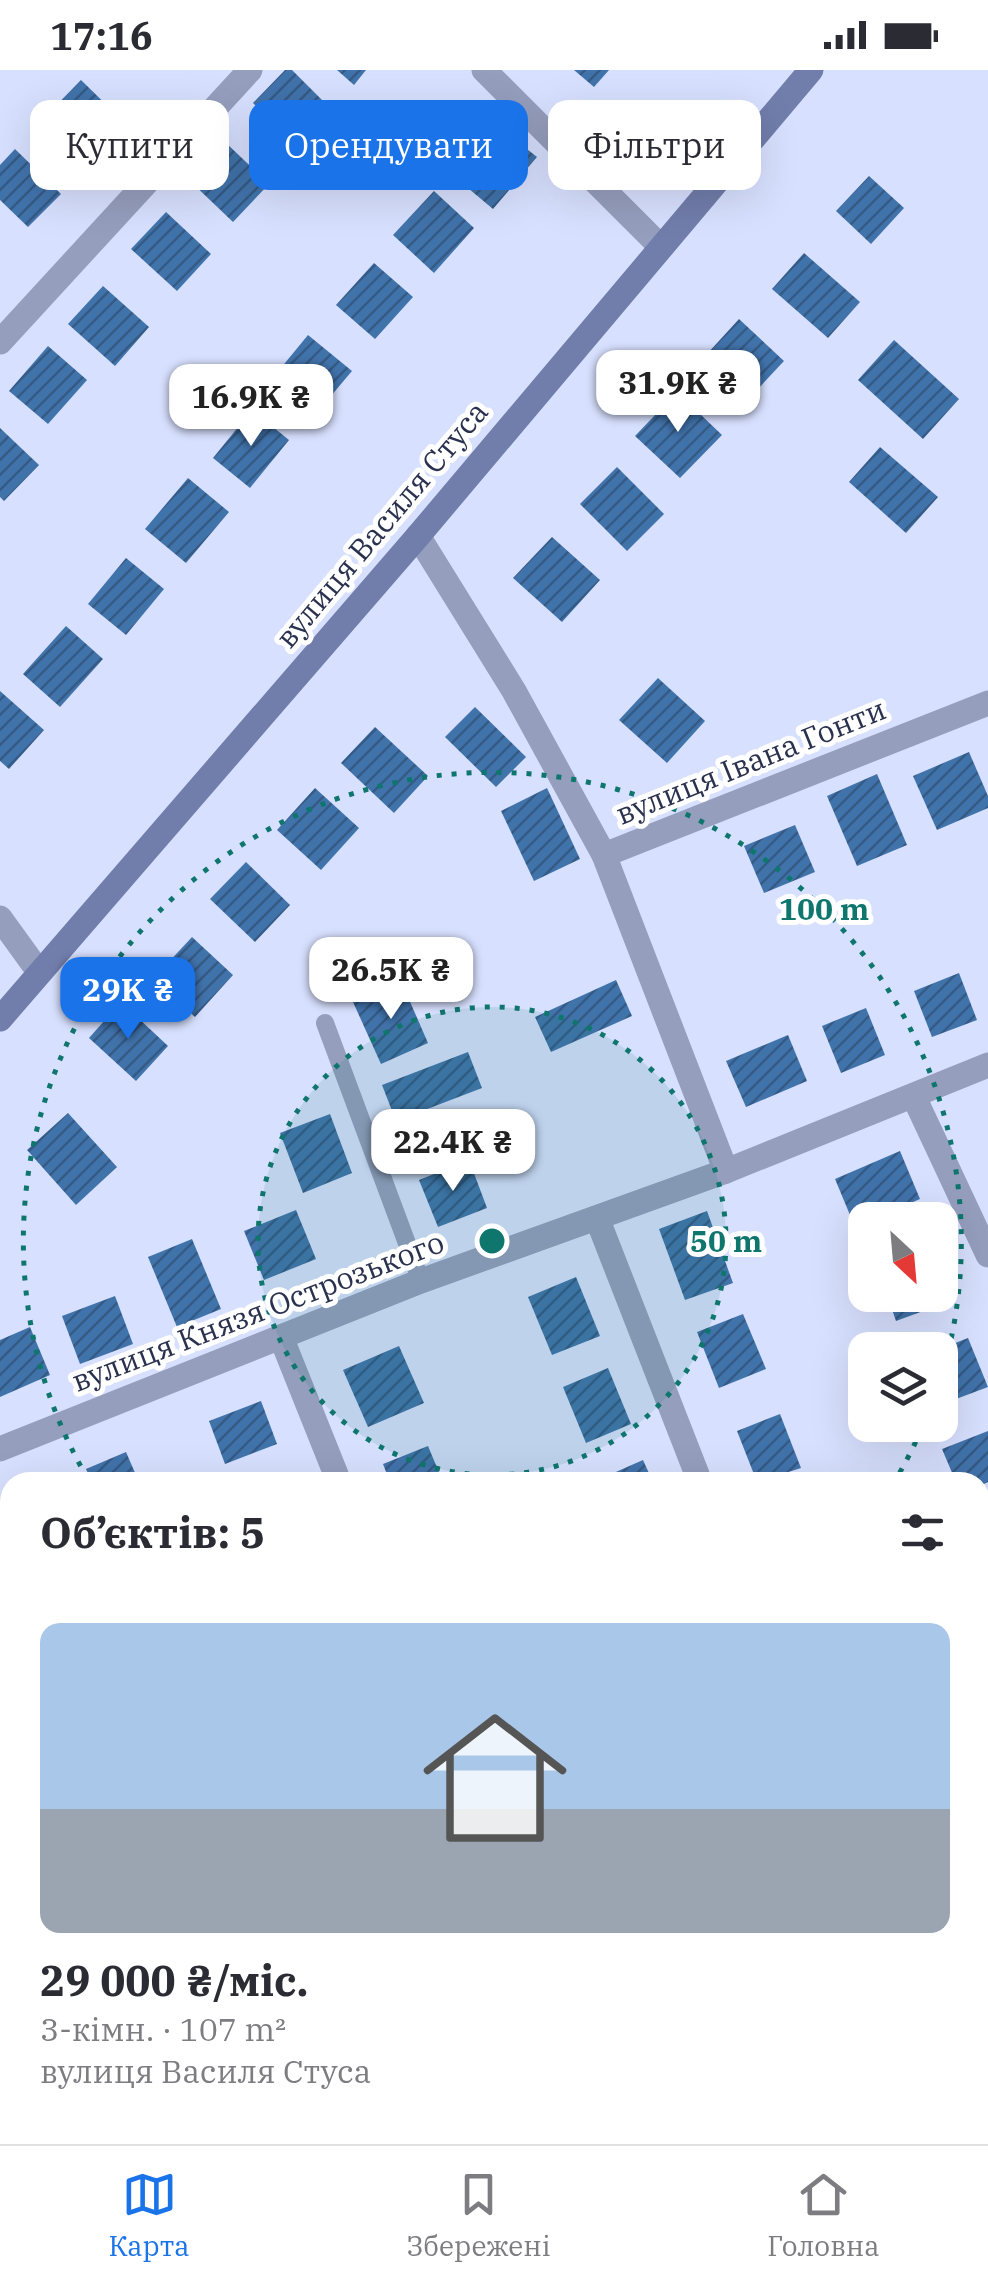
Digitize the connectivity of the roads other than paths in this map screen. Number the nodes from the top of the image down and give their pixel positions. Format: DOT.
graph roads {
  1 [pos="250,70"];
  2 [pos="484,70"];
  3 [pos="811,70"];
  4 [pos="660,246"];
  5 [pos="0,342"];
  6 [pos="418,536"];
  7 [pos="988,703"];
  8 [pos="604,856"];
  9 [pos="0,918"];
  10 [pos="39,972"];
  11 [pos="0,1020"];
  12 [pos="324,1023"];
  13 [pos="988,1065"];
  14 [pos="914,1097"];
  15 [pos="726,1171"];
  16 [pos="597,1218"];
  17 [pos="988,1255"];
  18 [pos="422,1282"];
  19 [pos="280,1337"];
  20 [pos="0,1449"];
  21 [pos="335,1472"];
  22 [pos="696,1472"];
  1 -- 5 [label="street"];
  2 -- 4 [label="street"];
  3 -- 4 [label="street, вулиця Василя Стуса"];
  4 -- 6 [label="street, вулиця Василя Стуса"];
  6 -- 8 [label="street, вулиця Івана Гонти"];
  6 -- 10 [label="street, вулиця Василя Стуса"];
  7 -- 8 [label="street, вулиця Івана Гонти"];
  8 -- 15 [label="street"];
  9 -- 10 [label="street"];
  10 -- 11 [label="street, вулиця Василя Стуса"];
  12 -- 18 [label="lane"];
  13 -- 14 [label="street, вулиця Князя Острозького"];
  14 -- 15 [label="street, вулиця Князя Острозького"];
  14 -- 17 [label="street"];
  15 -- 16 [label="street, вулиця Князя Острозького"];
  16 -- 18 [label="street, вулиця Князя Острозького"];
  16 -- 22 [label="street"];
  18 -- 19 [label="street, вулиця Князя Острозького"];
  19 -- 20 [label="street, вулиця Князя Острозького"];
  19 -- 21 [label="street"];
}
